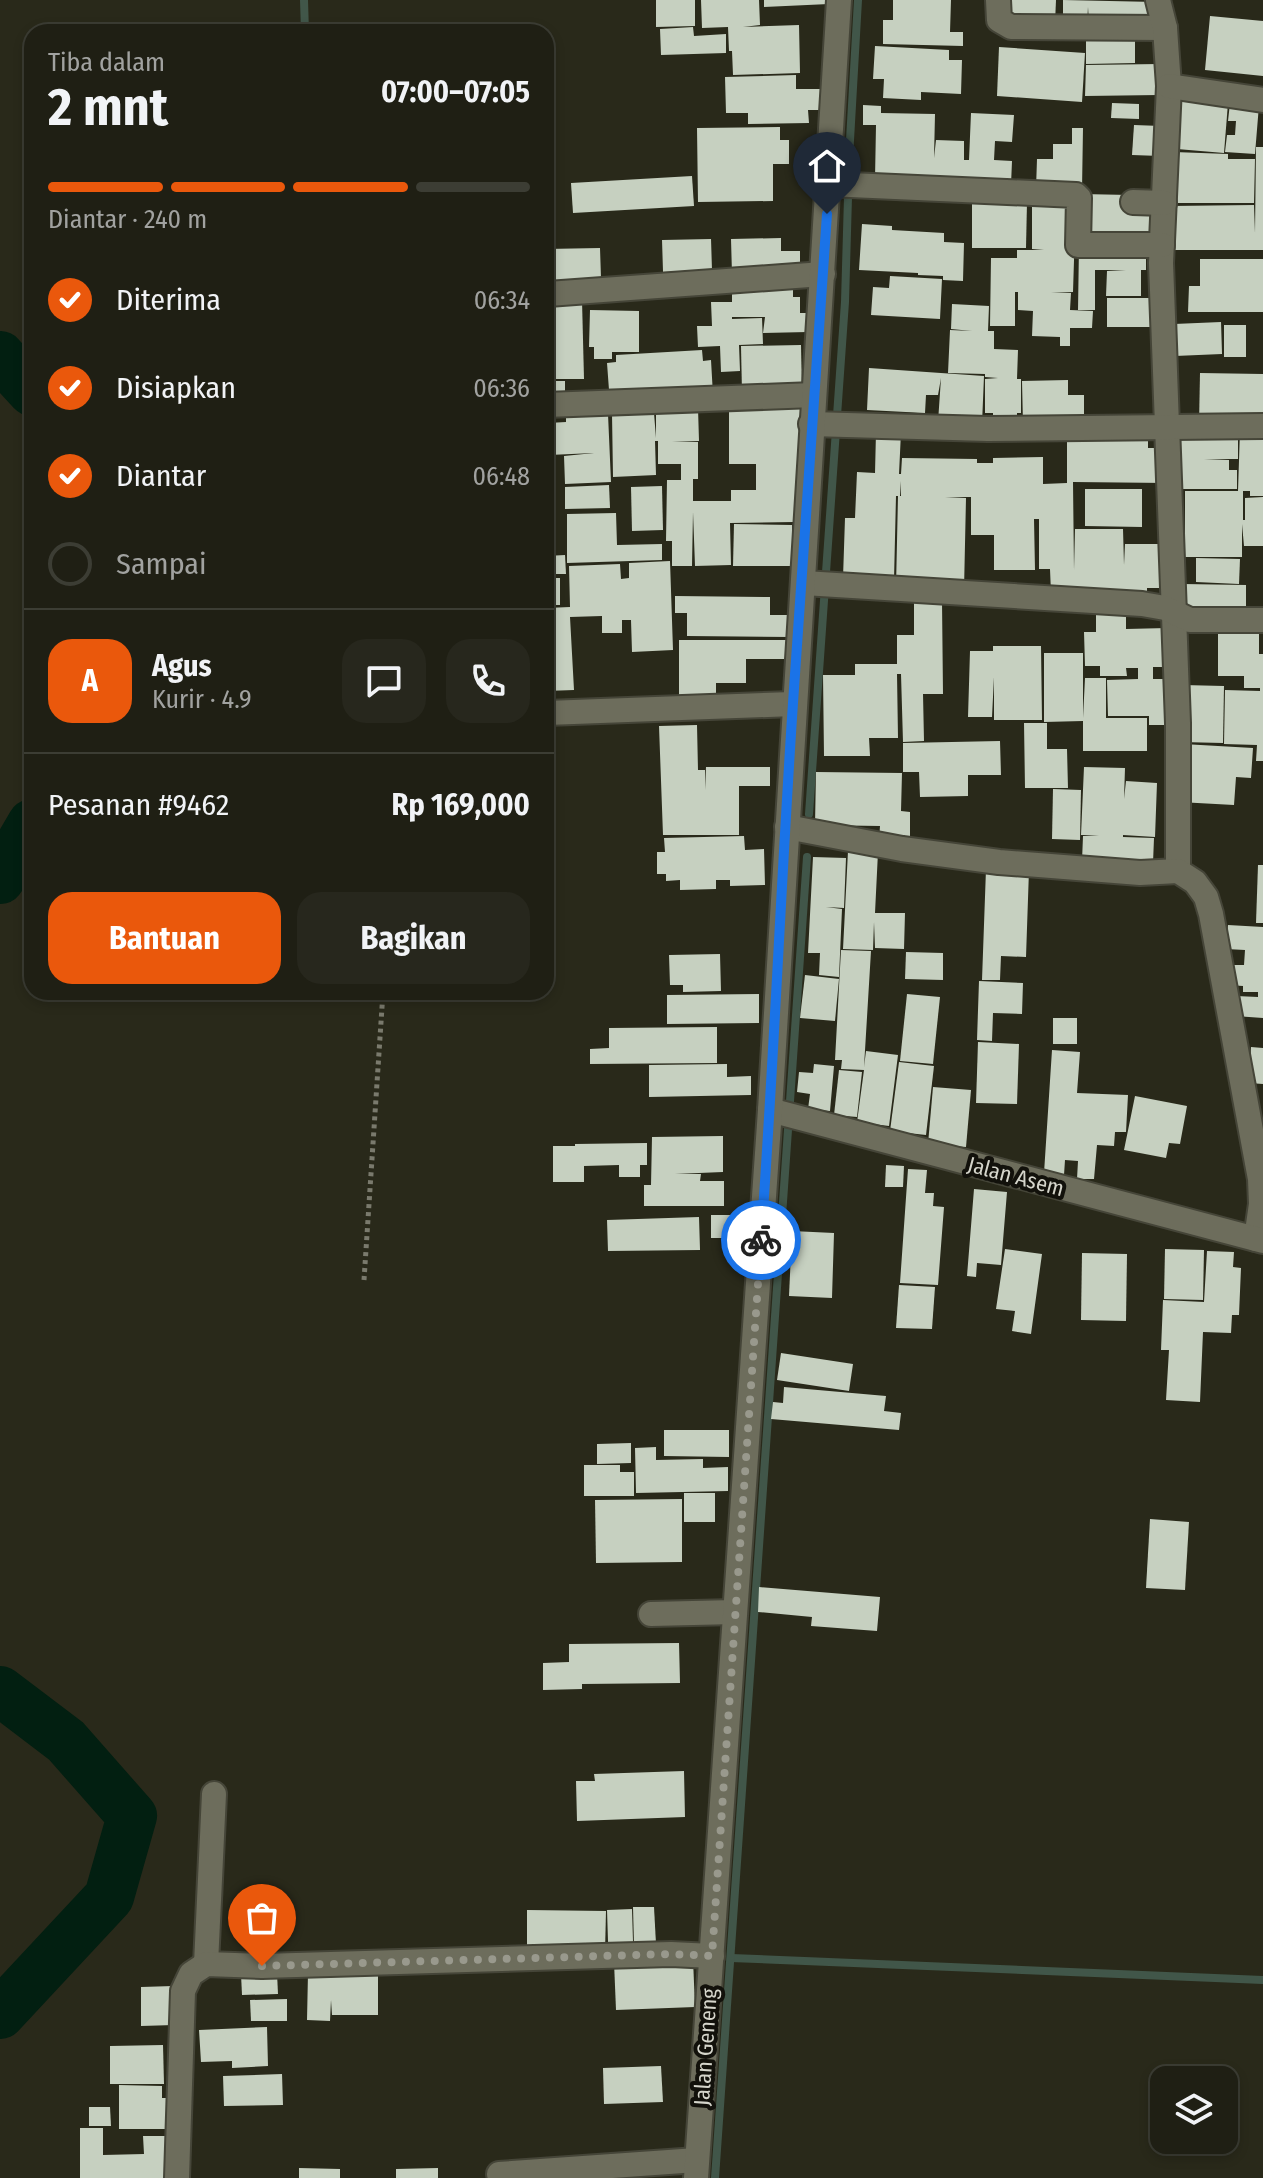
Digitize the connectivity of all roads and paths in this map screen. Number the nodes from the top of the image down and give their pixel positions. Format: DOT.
graph roads {
  1 [pos="839,0"];
  2 [pos="998,0"];
  3 [pos="1158,0"];
  4 [pos="1165,28"];
  5 [pos="1169,86"];
  6 [pos="1263,100"];
  7 [pos="828,184"];
  8 [pos="1133,202"];
  9 [pos="1164,203"];
  10 [pos="1162,245"];
  11 [pos="823,274"];
  12 [pos="554,294"];
  13 [pos="814,395"];
  14 [pos="554,405"];
  15 [pos="830,426"];
  16 [pos="1168,426"];
  17 [pos="1263,426"];
  18 [pos="820,585"];
  19 [pos="1174,612"];
  20 [pos="1263,620"];
  21 [pos="793,704"];
  22 [pos="554,713"];
  23 [pos="787,827"];
  24 [pos="1178,871"];
  25 [pos="382,1000"];
  26 [pos="770,1110"];
  27 [pos="1260,1240"];
  28 [pos="364,1280"];
  29 [pos="735,1612"];
  30 [pos="651,1614"];
  31 [pos="214,1794"];
  32 [pos="712,1956"];
  33 [pos="206,1964"];
  34 [pos="696,2169"];
  35 [pos="499,2174"];
  36 [pos="177,2178"];
  1 -- 7 [label="street, Jalan Geneng"];
  2 -- 4 [label="street"];
  3 -- 4 [label="street"];
  4 -- 5 [label="street"];
  5 -- 6 [label="street"];
  5 -- 9 [label="street"];
  7 -- 10 [label="street"];
  7 -- 11 [label="street, Jalan Geneng"];
  8 -- 9 [label="street"];
  9 -- 10 [label="street"];
  10 -- 16 [label="street"];
  11 -- 12 [label="street"];
  11 -- 13 [label="street, Jalan Geneng"];
  13 -- 14 [label="street"];
  13 -- 15 [label="street, Jalan Geneng"];
  15 -- 16 [label="street"];
  15 -- 18 [label="street, Jalan Geneng"];
  16 -- 17 [label="street"];
  16 -- 19 [label="street"];
  18 -- 19 [label="street"];
  18 -- 21 [label="street, Jalan Geneng"];
  19 -- 20 [label="street"];
  19 -- 24 [label="street"];
  21 -- 22 [label="street"];
  21 -- 23 [label="street, Jalan Geneng"];
  23 -- 24 [label="street"];
  23 -- 26 [label="street, Jalan Geneng"];
  24 -- 27 [label="street"];
  25 -- 28 [label="path"];
  26 -- 27 [label="street, Jalan Asem"];
  26 -- 29 [label="street, Jalan Geneng"];
  29 -- 30 [label="street"];
  29 -- 32 [label="street, Jalan Geneng"];
  31 -- 33 [label="street"];
  32 -- 33 [label="street"];
  32 -- 34 [label="street, Jalan Geneng"];
  33 -- 36 [label="street"];
  34 -- 35 [label="street"];
}
